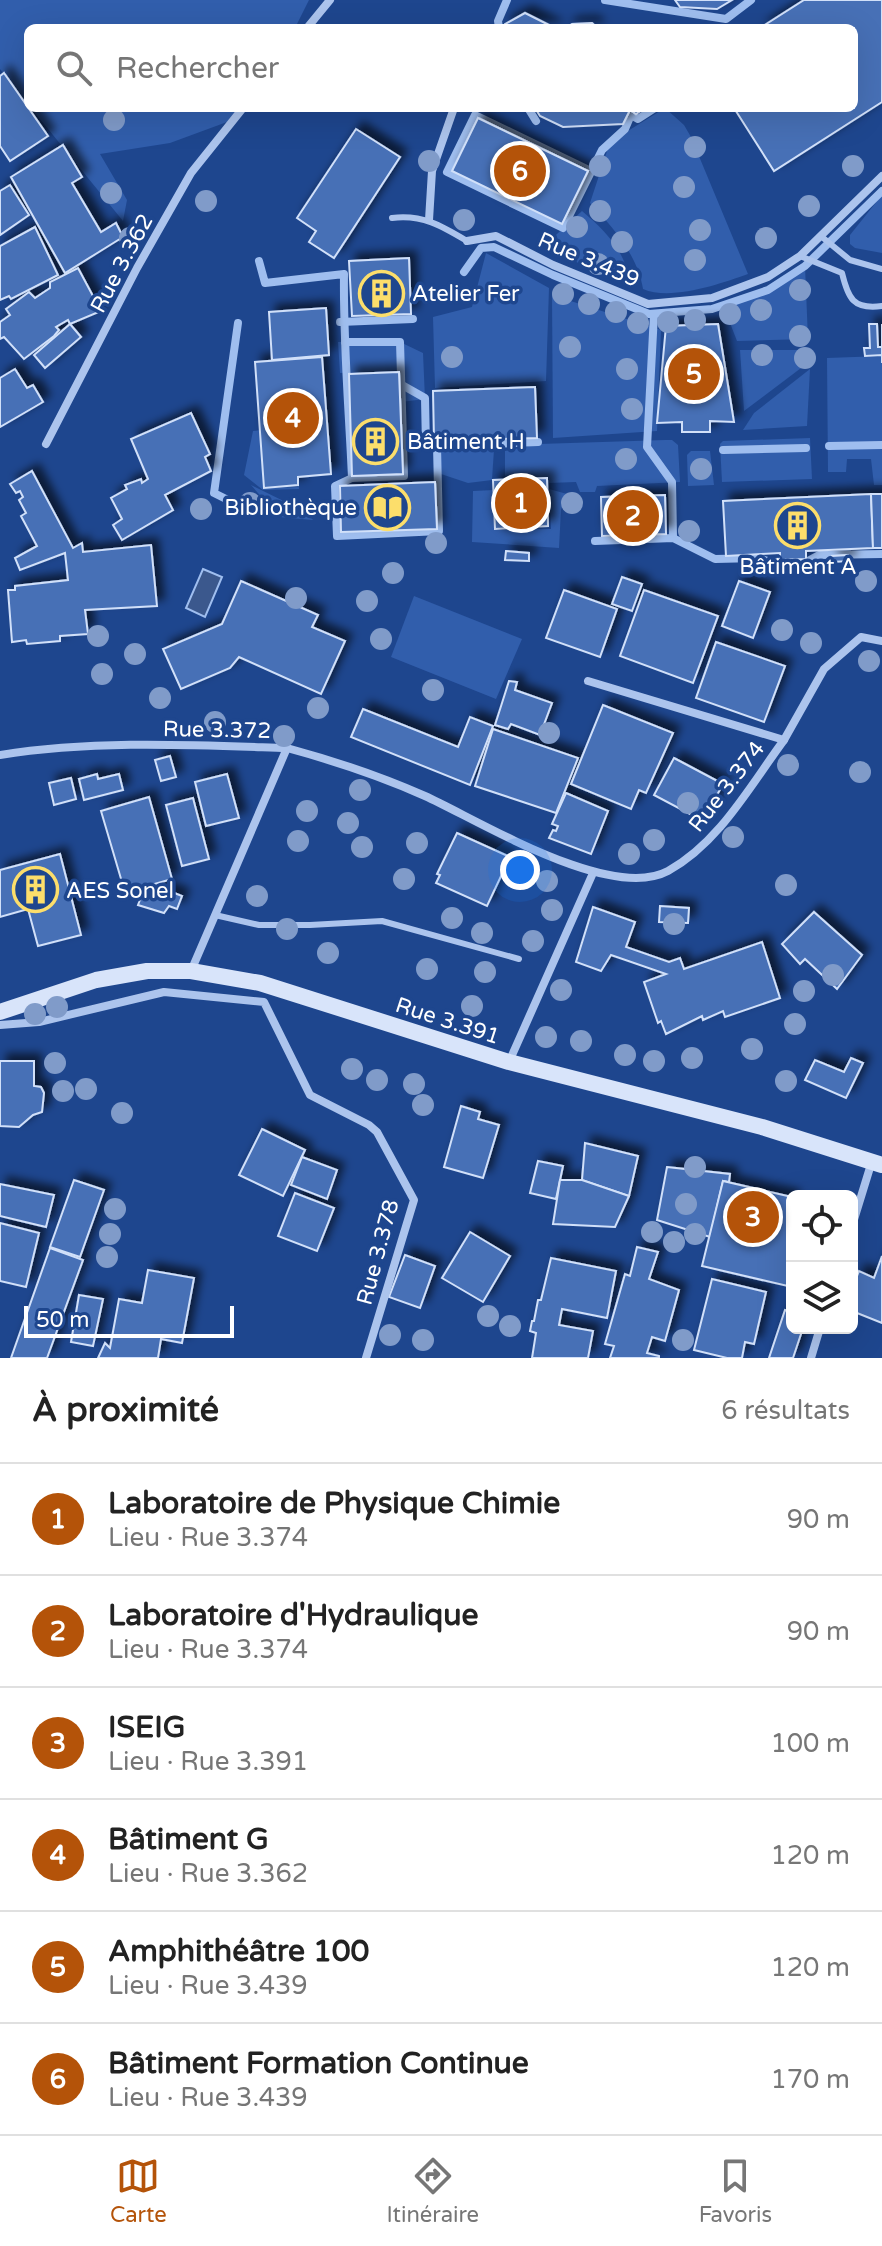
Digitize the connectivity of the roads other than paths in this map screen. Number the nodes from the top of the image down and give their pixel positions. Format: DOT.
graph roads {
  1 [pos="330,0"];
  2 [pos="310,24"];
  3 [pos="240,112"];
  4 [pos="453,112"];
  5 [pos="882,176"];
  6 [pos="392,218"];
  7 [pos="429,220"];
  8 [pos="822,237"];
  9 [pos="467,241"];
  10 [pos="800,256"];
  11 [pos="882,269"];
  12 [pos="882,306"];
  13 [pos="46,444"];
  14 [pos="882,641"];
  15 [pos="588,681"];
  16 [pos="784,740"];
  17 [pos="287,748"];
  18 [pos="0,755"];
  19 [pos="593,873"];
  20 [pos="215,915"];
  21 [pos="519,959"];
  22 [pos="191,971"];
  23 [pos="0,1012"];
  24 [pos="0,1025"];
  25 [pos="509,1062"];
  26 [pos="877,1163"];
  27 [pos="858,1211"];
  28 [pos="818,1334"];
  29 [pos="366,1358"];
  30 [pos="811,1358"];
  1 -- 2 [label="street"];
  3 -- 13 [label="street, Rue 3.362"];
  4 -- 7 [label="street"];
  5 -- 8 [label="street, Rue 3.439"];
  6 -- 7 [label="lane, Rue 3.439"];
  7 -- 9 [label="lane, Rue 3.439"];
  8 -- 10 [label="street, Rue 3.439"];
  8 -- 11 [label="lane"];
  9 -- 10 [label="street, Rue 3.439"];
  10 -- 12 [label="lane"];
  14 -- 16 [label="street"];
  15 -- 16 [label="street, Rue 3.374"];
  16 -- 19 [label="street, Rue 3.374"];
  17 -- 18 [label="street, Rue 3.372"];
  17 -- 19 [label="street, Rue 3.374"];
  17 -- 20 [label="street, Rue 3.372"];
  19 -- 25 [label="street"];
  20 -- 21 [label="lane"];
  20 -- 22 [label="street, Rue 3.372"];
  22 -- 23 [label="main road, Rue 3.391"];
  22 -- 25 [label="main road, Rue 3.391"];
  24 -- 29 [label="street, Rue 3.378"];
  25 -- 26 [label="main road, Rue 3.391"];
  26 -- 27 [label="street"];
  28 -- 30 [label="street"];
}
